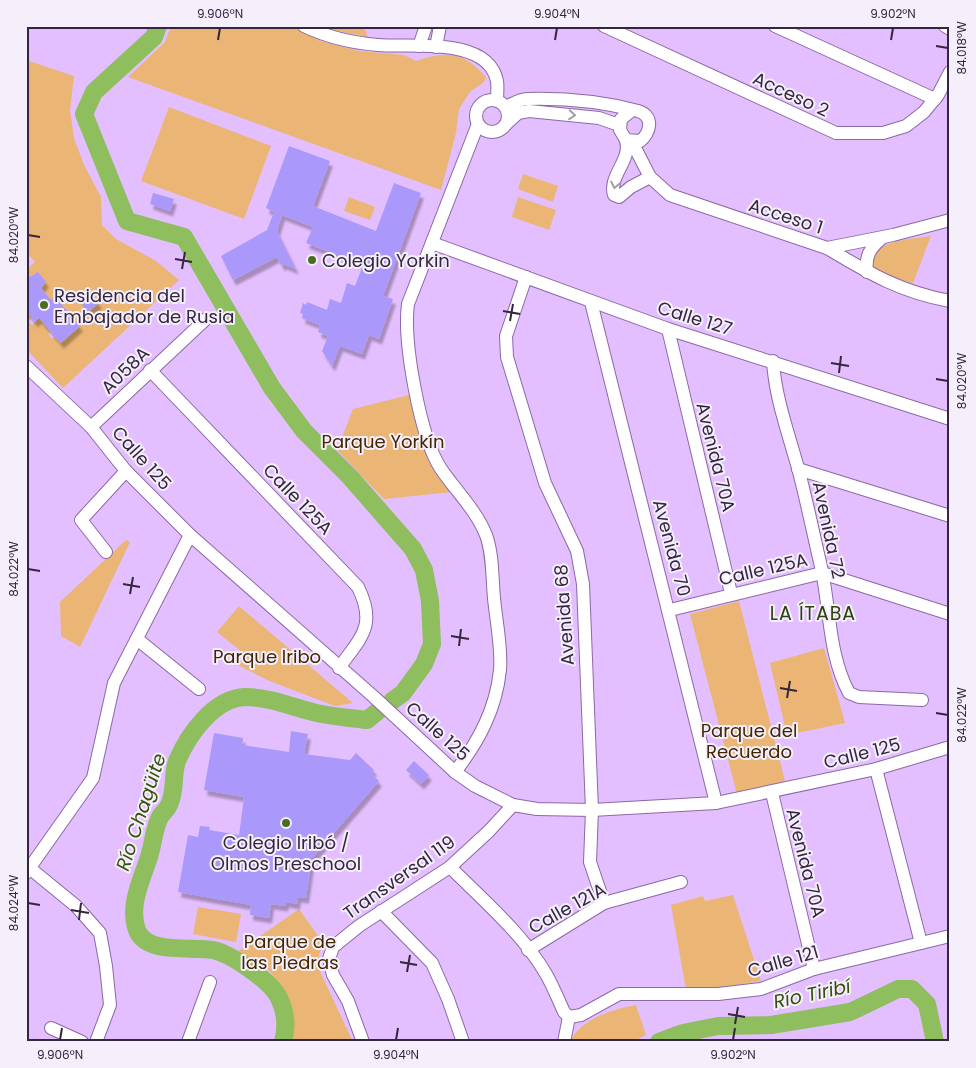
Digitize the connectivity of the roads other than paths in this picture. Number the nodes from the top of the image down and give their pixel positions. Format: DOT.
graph roads {
  1 [pos="304,26"];
  2 [pos="426,26"];
  3 [pos="440,26"];
  4 [pos="604,26"];
  5 [pos="775,26"];
  6 [pos="945,26"];
  7 [pos="950,29"];
  8 [pos="418,46"];
  9 [pos="436,47"];
  10 [pos="950,72"];
  11 [pos="935,99"];
  12 [pos="501,104"];
  13 [pos="632,111"];
  14 [pos="478,124"];
  15 [pos="506,124"];
  16 [pos="619,125"];
  17 [pos="491,132"];
  18 [pos="646,136"];
  19 [pos="629,141"];
  20 [pos="470,149"];
  21 [pos="640,156"];
  22 [pos="650,178"];
  23 [pos="950,220"];
  24 [pos="884,237"];
  25 [pos="432,243"];
  26 [pos="827,248"];
  27 [pos="867,272"];
  28 [pos="526,277"];
  29 [pos="950,301"];
  30 [pos="591,302"];
  31 [pos="206,319"];
  32 [pos="668,329"];
  33 [pos="773,361"];
  34 [pos="26,366"];
  35 [pos="150,370"];
  36 [pos="950,419"];
  37 [pos="91,427"];
  38 [pos="798,469"];
  39 [pos="126,471"];
  40 [pos="950,516"];
  41 [pos="190,535"];
  42 [pos="106,552"];
  43 [pos="822,573"];
  44 [pos="732,594"];
  45 [pos="670,610"];
  46 [pos="950,614"];
  47 [pos="137,639"];
  48 [pos="339,668"];
  49 [pos="200,689"];
  50 [pos="922,700"];
  51 [pos="950,747"];
  52 [pos="876,769"];
  53 [pos="455,772"];
  54 [pos="772,793"];
  55 [pos="716,803"];
  56 [pos="513,805"];
  57 [pos="592,810"];
  58 [pos="450,867"];
  59 [pos="28,869"];
  60 [pos="681,882"];
  61 [pos="604,903"];
  62 [pos="381,911"];
  63 [pos="950,936"];
  64 [pos="921,943"];
  65 [pos="528,950"];
  66 [pos="814,970"];
  67 [pos="210,982"];
  68 [pos="569,1017"];
  69 [pos="51,1028"];
  70 [pos="82,1042"];
  71 [pos="96,1042"];
  72 [pos="188,1042"];
  73 [pos="363,1042"];
  74 [pos="463,1042"];
  75 [pos="564,1042"];
  1 -- 8 [label="street"];
  2 -- 8 [label="street"];
  3 -- 9 [label="street"];
  4 -- 11 [label="street, Acceso 2"];
  5 -- 11 [label="street"];
  6 -- 7 [label="street"];
  8 -- 9 [label="street"];
  9 -- 12 [label="street"];
  10 -- 11 [label="street, Acceso 2"];
  12 -- 13 [label="street"];
  12 -- 14 [label="street"];
  12 -- 15 [label="street"];
  13 -- 16 [label="street"];
  13 -- 18 [label="street"];
  14 -- 17 [label="street"];
  14 -- 20 [label="street"];
  15 -- 16 [label="street, one-way"];
  15 -- 17 [label="street"];
  16 -- 19 [label="street, Acceso 1"];
  17 -- 20 [label="street"];
  18 -- 19 [label="street"];
  18 -- 21 [label="street"];
  19 -- 21 [label="street, Acceso 1"];
  19 -- 22 [label="street, one-way"];
  20 -- 25 [label="street"];
  21 -- 22 [label="street, Acceso 1"];
  22 -- 26 [label="street, Acceso 1"];
  23 -- 24 [label="street, Acceso 1"];
  24 -- 26 [label="street, Acceso 1"];
  24 -- 27 [label="street"];
  25 -- 28 [label="street, Calle 127"];
  25 -- 53 [label="street"];
  26 -- 27 [label="street"];
  27 -- 29 [label="street"];
  28 -- 30 [label="street, Calle 127"];
  28 -- 57 [label="street, Avenida 68"];
  30 -- 32 [label="street, Calle 127"];
  30 -- 45 [label="street, Avenida 70"];
  31 -- 35 [label="street, A058A"];
  32 -- 33 [label="street, Calle 127"];
  32 -- 44 [label="street, Avenida 70A"];
  33 -- 36 [label="street, Calle 127"];
  33 -- 38 [label="street, Avenida 72"];
  34 -- 37 [label="street, Calle 125"];
  35 -- 37 [label="street, A058A"];
  35 -- 48 [label="street, Calle 125A"];
  37 -- 39 [label="street, Calle 125"];
  38 -- 40 [label="street"];
  38 -- 43 [label="street, Avenida 72"];
  39 -- 41 [label="street, Calle 125"];
  39 -- 42 [label="street"];
  41 -- 47 [label="street"];
  41 -- 48 [label="street, Calle 125"];
  43 -- 44 [label="street, Calle 125A"];
  43 -- 46 [label="street, Calle 125A"];
  43 -- 50 [label="street, Avenida 72"];
  44 -- 45 [label="street, Calle 125A"];
  45 -- 55 [label="street, Avenida 70"];
  47 -- 49 [label="street"];
  47 -- 59 [label="street"];
  48 -- 53 [label="street, Calle 125"];
  51 -- 52 [label="street, Calle 125"];
  52 -- 54 [label="street, Calle 125"];
  52 -- 64 [label="street"];
  53 -- 56 [label="street, Calle 125"];
  54 -- 55 [label="street, Calle 125"];
  54 -- 66 [label="street, Avenida 70A"];
  55 -- 57 [label="street, Calle 125"];
  56 -- 57 [label="street, Calle 125"];
  56 -- 58 [label="street, Transversal 119"];
  57 -- 61 [label="street, Avenida 68"];
  58 -- 62 [label="street, Transversal 119"];
  58 -- 65 [label="street"];
  59 -- 71 [label="street"];
  60 -- 61 [label="street, Calle 121A"];
  61 -- 65 [label="street, Calle 121A"];
  62 -- 73 [label="street, Transversal 119"];
  62 -- 74 [label="street"];
  63 -- 64 [label="street, Calle 121"];
  64 -- 66 [label="street, Calle 121"];
  65 -- 68 [label="street"];
  66 -- 68 [label="street, Calle 121"];
  67 -- 72 [label="street"];
  68 -- 75 [label="street"];
  69 -- 70 [label="street"];
}
